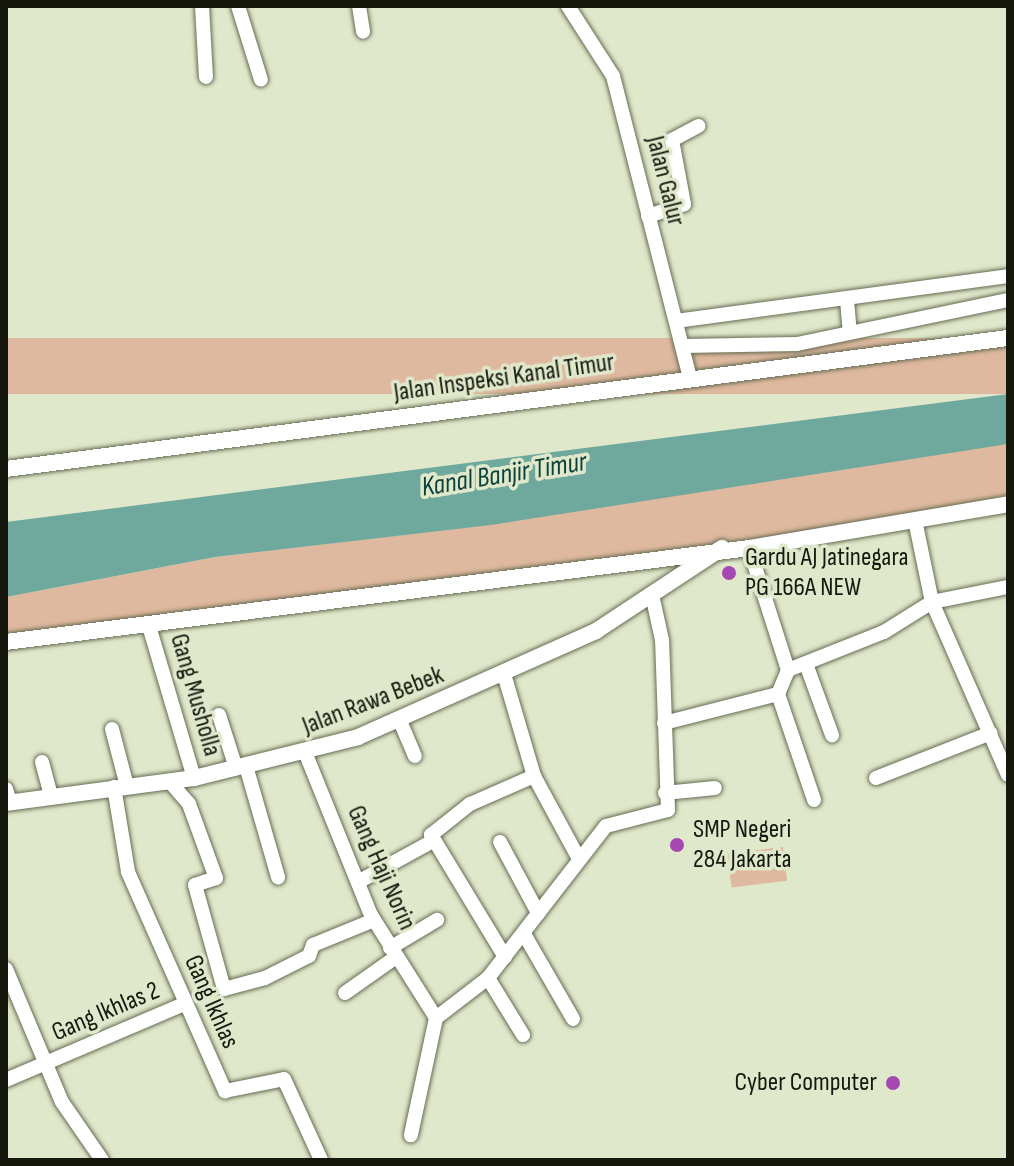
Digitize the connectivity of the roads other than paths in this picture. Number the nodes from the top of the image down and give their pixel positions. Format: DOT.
graph roads {
  1 [pos="202,6"];
  2 [pos="238,6"];
  3 [pos="359,6"];
  4 [pos="568,6"];
  5 [pos="363,32"];
  6 [pos="206,77"];
  7 [pos="261,80"];
  8 [pos="698,126"];
  9 [pos="648,216"];
  10 [pos="1008,276"];
  11 [pos="847,300"];
  12 [pos="1008,300"];
  13 [pos="676,321"];
  14 [pos="850,332"];
  15 [pos="1008,338"];
  16 [pos="682,346"];
  17 [pos="690,378"];
  18 [pos="6,469"];
  19 [pos="1008,504"];
  20 [pos="915,520"];
  21 [pos="722,548"];
  22 [pos="749,548"];
  23 [pos="1008,587"];
  24 [pos="653,599"];
  25 [pos="932,602"];
  26 [pos="149,626"];
  27 [pos="6,642"];
  28 [pos="806,664"];
  29 [pos="788,670"];
  30 [pos="504,674"];
  31 [pos="778,694"];
  32 [pos="219,715"];
  33 [pos="400,721"];
  34 [pos="664,723"];
  35 [pos="112,729"];
  36 [pos="991,733"];
  37 [pos="832,735"];
  38 [pos="305,752"];
  39 [pos="415,756"];
  40 [pos="42,762"];
  41 [pos="241,767"];
  42 [pos="1008,775"];
  43 [pos="534,776"];
  44 [pos="194,778"];
  45 [pos="876,778"];
  46 [pos="170,782"];
  47 [pos="121,786"];
  48 [pos="715,788"];
  49 [pos="665,793"];
  50 [pos="51,796"];
  51 [pos="7,798"];
  52 [pos="814,800"];
  53 [pos="433,841"];
  54 [pos="500,842"];
  55 [pos="579,859"];
  56 [pos="278,877"];
  57 [pos="358,882"];
  58 [pos="538,913"];
  59 [pos="374,920"];
  60 [pos="437,920"];
  61 [pos="524,934"];
  62 [pos="393,952"];
  63 [pos="505,957"];
  64 [pos="8,977"];
  65 [pos="488,978"];
  66 [pos="345,993"];
  67 [pos="13,1002"];
  68 [pos="182,1005"];
  69 [pos="436,1018"];
  70 [pos="573,1019"];
  71 [pos="523,1035"];
  72 [pos="48,1063"];
  73 [pos="6,1080"];
  74 [pos="411,1135"];
  75 [pos="102,1160"];
  76 [pos="321,1160"];
  1 -- 6 [label="street"];
  2 -- 7 [label="street"];
  3 -- 5 [label="street"];
  4 -- 9 [label="street, Jalan Galur"];
  8 -- 9 [label="street"];
  9 -- 13 [label="street, Jalan Galur"];
  10 -- 11 [label="street"];
  11 -- 13 [label="street"];
  11 -- 14 [label="street"];
  12 -- 14 [label="street"];
  13 -- 16 [label="street, Jalan Galur"];
  14 -- 16 [label="street"];
  15 -- 17 [label="street, Jalan Inspeksi Kanal Timur"];
  16 -- 17 [label="street, Jalan Galur"];
  17 -- 18 [label="street, Jalan Inspeksi Kanal Timur"];
  19 -- 20 [label="street"];
  20 -- 22 [label="street"];
  20 -- 25 [label="street"];
  21 -- 22 [label="street"];
  21 -- 24 [label="street, Jalan Rawa Bebek"];
  21 -- 26 [label="street"];
  22 -- 29 [label="street"];
  23 -- 25 [label="street"];
  24 -- 30 [label="street, Jalan Rawa Bebek"];
  24 -- 34 [label="street"];
  25 -- 28 [label="street"];
  25 -- 36 [label="street"];
  26 -- 27 [label="street"];
  26 -- 44 [label="street, Gang Musholla"];
  28 -- 29 [label="street"];
  28 -- 37 [label="street"];
  29 -- 31 [label="street"];
  30 -- 33 [label="street, Jalan Rawa Bebek"];
  30 -- 43 [label="street"];
  31 -- 34 [label="street"];
  31 -- 52 [label="street"];
  32 -- 41 [label="street"];
  33 -- 38 [label="street, Jalan Rawa Bebek"];
  33 -- 39 [label="street"];
  34 -- 49 [label="street"];
  35 -- 47 [label="street, Gang Ikhlas"];
  36 -- 42 [label="street"];
  36 -- 45 [label="street"];
  38 -- 41 [label="street, Jalan Rawa Bebek"];
  38 -- 57 [label="street, Gang Haji Norin"];
  40 -- 50 [label="street"];
  41 -- 44 [label="street, Jalan Rawa Bebek"];
  41 -- 56 [label="street"];
  43 -- 53 [label="street"];
  43 -- 55 [label="street"];
  44 -- 46 [label="street, Jalan Rawa Bebek"];
  46 -- 47 [label="street, Jalan Rawa Bebek"];
  46 -- 59 [label="street"];
  47 -- 50 [label="street, Jalan Rawa Bebek"];
  47 -- 68 [label="street, Gang Ikhlas"];
  48 -- 49 [label="street"];
  49 -- 55 [label="street"];
  50 -- 51 [label="street, Jalan Rawa Bebek"];
  53 -- 57 [label="street"];
  53 -- 63 [label="street"];
  54 -- 58 [label="street"];
  55 -- 58 [label="street"];
  57 -- 59 [label="street, Gang Haji Norin"];
  58 -- 61 [label="street"];
  59 -- 62 [label="street, Gang Haji Norin"];
  60 -- 62 [label="street"];
  61 -- 63 [label="street"];
  61 -- 70 [label="street"];
  62 -- 66 [label="street"];
  62 -- 69 [label="street, Gang Haji Norin"];
  63 -- 65 [label="street"];
  64 -- 67 [label="street"];
  65 -- 69 [label="street"];
  65 -- 71 [label="street"];
  67 -- 72 [label="street"];
  68 -- 72 [label="street, Gang Ikhlas 2"];
  68 -- 76 [label="street, Gang Ikhlas"];
  69 -- 74 [label="street"];
  72 -- 73 [label="street, Gang Ikhlas 2"];
  72 -- 75 [label="street"];
}
